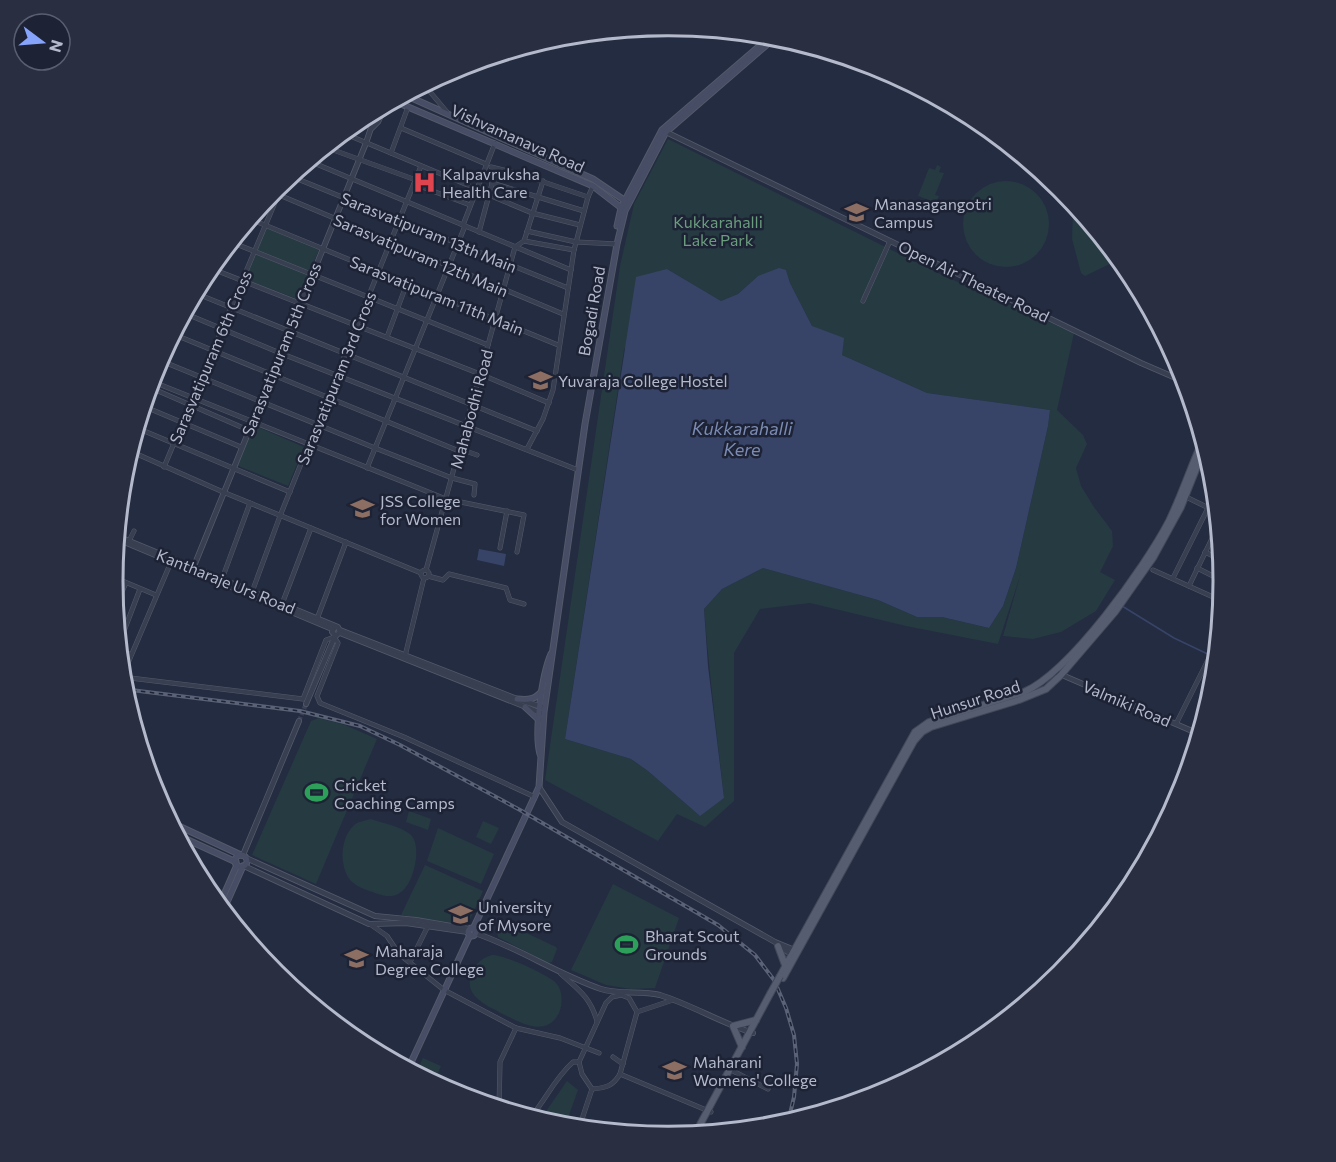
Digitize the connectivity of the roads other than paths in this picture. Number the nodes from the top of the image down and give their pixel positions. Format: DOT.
graph roads {
  1 [pos="761,44"];
  2 [pos="767,45"];
  3 [pos="430,90"];
  4 [pos="414,99"];
  5 [pos="404,104"];
  6 [pos="409,106"];
  7 [pos="450,115"];
  8 [pos="379,119"];
  9 [pos="373,123"];
  10 [pos="372,128"];
  11 [pos="401,128"];
  12 [pos="666,132"];
  13 [pos="353,137"];
  14 [pos="366,142"];
  15 [pos="495,142"];
  16 [pos="334,150"];
  17 [pos="391,153"];
  18 [pos="360,159"];
  19 [pos="317,164"];
  20 [pos="486,164"];
  21 [pos="421,166"];
  22 [pos="352,179"];
  23 [pos="300,180"];
  24 [pos="543,181"];
  25 [pos="415,182"];
  26 [pos="492,183"];
  27 [pos="593,186"];
  28 [pos="477,189"];
  29 [pos="489,195"];
  30 [pos="282,197"];
  31 [pos="588,197"];
  32 [pos="344,198"];
  33 [pos="537,198"];
  34 [pos="407,202"];
  35 [pos="627,203"];
  36 [pos="471,205"];
  37 [pos="274,206"];
  38 [pos="623,209"];
  39 [pos="584,211"];
  40 [pos="532,213"];
  41 [pos="335,219"];
  42 [pos="399,220"];
  43 [pos="258,222"];
  44 [pos="266,225"];
  45 [pos="464,225"];
  46 [pos="580,225"];
  47 [pos="527,231"];
  48 [pos="479,232"];
  49 [pos="890,240"];
  50 [pos="524,241"];
  51 [pos="390,242"];
  52 [pos="576,242"];
  53 [pos="457,244"];
  54 [pos="615,244"];
  55 [pos="239,245"];
  56 [pos="515,247"];
  57 [pos="323,249"];
  58 [pos="574,250"];
  59 [pos="254,252"];
  60 [pos="510,265"];
  61 [pos="448,266"];
  62 [pos="571,270"];
  63 [pos="219,272"];
  64 [pos="379,272"];
  65 [pos="312,276"];
  66 [pos="242,281"];
  67 [pos="407,283"];
  68 [pos="568,288"];
  69 [pos="504,290"];
  70 [pos="436,295"];
  71 [pos="203,296"];
  72 [pos="368,298"];
  73 [pos="863,301"];
  74 [pos="300,304"];
  75 [pos="231,307"];
  76 [pos="398,310"];
  77 [pos="563,314"];
  78 [pos="192,316"];
  79 [pos="496,319"];
  80 [pos="426,321"];
  81 [pos="357,325"];
  82 [pos="222,329"];
  83 [pos="289,331"];
  84 [pos="180,337"];
  85 [pos="387,337"];
  86 [pos="488,345"];
  87 [pos="558,345"];
  88 [pos="415,348"];
  89 [pos="213,351"];
  90 [pos="280,353"];
  91 [pos="346,354"];
  92 [pos="168,363"];
  93 [pos="480,374"];
  94 [pos="271,375"];
  95 [pos="337,375"];
  96 [pos="201,377"];
  97 [pos="404,377"];
  98 [pos="1174,377"];
  99 [pos="160,384"];
  100 [pos="157,391"];
  101 [pos="396,397"];
  102 [pos="193,398"];
  103 [pos="328,398"];
  104 [pos="260,401"];
  105 [pos="472,403"];
  106 [pos="549,403"];
  107 [pos="190,405"];
  108 [pos="151,408"];
  109 [pos="252,421"];
  110 [pos="386,422"];
  111 [pos="182,423"];
  112 [pos="317,425"];
  113 [pos="466,425"];
  114 [pos="248,430"];
  115 [pos="145,431"];
  116 [pos="537,431"];
  117 [pos="173,444"];
  118 [pos="309,444"];
  119 [pos="241,447"];
  120 [pos="375,448"];
  121 [pos="527,449"];
  122 [pos="459,450"];
  123 [pos="1198,454"];
  124 [pos="138,455"];
  125 [pos="477,455"];
  126 [pos="1199,460"];
  127 [pos="164,467"];
  128 [pos="232,468"];
  129 [pos="368,468"];
  130 [pos="579,470"];
  131 [pos="452,478"];
  132 [pos="223,492"];
  133 [pos="290,492"];
  134 [pos="474,495"];
  135 [pos="1183,495"];
  136 [pos="446,499"];
  137 [pos="250,503"];
  138 [pos="1208,507"];
  139 [pos="1208,510"];
  140 [pos="507,511"];
  141 [pos="280,516"];
  142 [pos="311,528"];
  143 [pos="134,531"];
  144 [pos="1211,539"];
  145 [pos="125,540"];
  146 [pos="124,541"];
  147 [pos="129,541"];
  148 [pos="346,542"];
  149 [pos="500,548"];
  150 [pos="517,552"];
  151 [pos="1205,552"];
  152 [pos="1212,556"];
  153 [pos="171,562"];
  154 [pos="193,568"];
  155 [pos="1197,568"];
  156 [pos="1153,570"];
  157 [pos="424,572"];
  158 [pos="1213,576"];
  159 [pos="426,577"];
  160 [pos="1173,578"];
  161 [pos="222,579"];
  162 [pos="123,582"];
  163 [pos="126,583"];
  164 [pos="1189,586"];
  165 [pos="123,589"];
  166 [pos="140,589"];
  167 [pos="252,593"];
  168 [pos="156,595"];
  169 [pos="1213,597"];
  170 [pos="282,604"];
  171 [pos="524,604"];
  172 [pos="317,619"];
  173 [pos="125,628"];
  174 [pos="336,632"];
  175 [pos="552,649"];
  176 [pos="128,654"];
  177 [pos="132,655"];
  178 [pos="405,656"];
  179 [pos="129,661"];
  180 [pos="1207,662"];
  181 [pos="1058,674"];
  182 [pos="132,678"];
  183 [pos="468,681"];
  184 [pos="543,690"];
  185 [pos="517,699"];
  186 [pos="306,704"];
  187 [pos="525,707"];
  188 [pos="542,710"];
  189 [pos="539,720"];
  190 [pos="299,721"];
  191 [pos="1176,724"];
  192 [pos="1191,731"];
  193 [pos="540,756"];
  194 [pos="539,788"];
  195 [pos="535,797"];
  196 [pos="182,828"];
  197 [pos="189,841"];
  198 [pos="243,856"];
  199 [pos="240,865"];
  200 [pos="224,896"];
  201 [pos="227,900"];
  202 [pos="369,924"];
  203 [pos="428,925"];
  204 [pos="471,932"];
  205 [pos="776,944"];
  206 [pos="795,953"];
  207 [pos="410,962"];
  208 [pos="785,966"];
  209 [pos="561,974"];
  210 [pos="782,977"];
  211 [pos="444,990"];
  212 [pos="621,993"];
  213 [pos="772,995"];
  214 [pos="675,1000"];
  215 [pos="636,1012"];
  216 [pos="756,1020"];
  217 [pos="597,1022"];
  218 [pos="733,1026"];
  219 [pos="516,1028"];
  220 [pos="751,1032"];
  221 [pos="585,1046"];
  222 [pos="742,1047"];
  223 [pos="599,1053"];
  224 [pos="613,1057"];
  225 [pos="411,1062"];
  226 [pos="579,1062"];
  227 [pos="622,1064"];
  228 [pos="733,1071"];
  229 [pos="620,1074"];
  230 [pos="592,1089"];
  231 [pos="768,1089"];
  232 [pos="500,1099"];
  233 [pos="537,1110"];
  234 [pos="710,1111"];
  235 [pos="582,1119"];
  236 [pos="703,1125"];
  1 -- 35 [label="main road"];
  2 -- 12 [label="main road, Bogadi Road"];
  3 -- 7 [label="street"];
  4 -- 7 [label="main road, Vishvamanava Road"];
  5 -- 6 [label="main road, Vishvamanava Road"];
  6 -- 11 [label="street"];
  6 -- 15 [label="main road, Vishvamanava Road"];
  7 -- 35 [label="main road, Vishvamanava Road"];
  8 -- 10 [label="street, Sarasvatipuram 5th Cross"];
  9 -- 10 [label="street, Sarasvatipuram 5th Cross"];
  10 -- 14 [label="street, Sarasvatipuram 5th Cross"];
  11 -- 17 [label="street"];
  11 -- 20 [label="street"];
  12 -- 35 [label="main road, Bogadi Road"];
  12 -- 49 [label="street, Open Air Theater Road"];
  13 -- 14 [label="street"];
  14 -- 17 [label="street"];
  14 -- 18 [label="street, Sarasvatipuram 5th Cross"];
  15 -- 20 [label="street"];
  15 -- 27 [label="main road, Vishvamanava Road"];
  16 -- 18 [label="street"];
  17 -- 21 [label="street"];
  18 -- 22 [label="street, Sarasvatipuram 5th Cross"];
  18 -- 25 [label="street"];
  19 -- 22 [label="street"];
  20 -- 28 [label="street"];
  21 -- 25 [label="street, Sarasvatipuram 3rd Cross"];
  21 -- 28 [label="street"];
  22 -- 32 [label="street, Sarasvatipuram 5th Cross"];
  22 -- 34 [label="street"];
  23 -- 32 [label="street, Sarasvatipuram 13th Main"];
  24 -- 26 [label="street"];
  24 -- 31 [label="street"];
  24 -- 33 [label="street"];
  25 -- 34 [label="street, Sarasvatipuram 3rd Cross"];
  25 -- 36 [label="street"];
  26 -- 29 [label="street"];
  26 -- 33 [label="street"];
  27 -- 31 [label="street"];
  27 -- 38 [label="main road, Vishvamanava Road"];
  28 -- 36 [label="street"];
  29 -- 40 [label="street"];
  29 -- 48 [label="street"];
  30 -- 41 [label="street, Sarasvatipuram 12th Main"];
  31 -- 39 [label="street"];
  32 -- 41 [label="street, Sarasvatipuram 5th Cross"];
  32 -- 42 [label="street, Sarasvatipuram 13th Main"];
  33 -- 39 [label="street"];
  33 -- 40 [label="street"];
  34 -- 42 [label="street, Sarasvatipuram 3rd Cross"];
  34 -- 45 [label="street"];
  35 -- 38 [label="main road, Bogadi Road"];
  36 -- 45 [label="street"];
  37 -- 44 [label="street, Sarasvatipuram 6th Cross"];
  38 -- 54 [label="main road, Bogadi Road"];
  39 -- 46 [label="street"];
  40 -- 46 [label="street"];
  40 -- 47 [label="street"];
  41 -- 51 [label="street, Sarasvatipuram 12th Main"];
  41 -- 57 [label="street, Sarasvatipuram 5th Cross"];
  42 -- 51 [label="street, Sarasvatipuram 3rd Cross"];
  42 -- 53 [label="street, Sarasvatipuram 13th Main"];
  43 -- 44 [label="street, Sarasvatipuram 11th Main"];
  44 -- 57 [label="street, Sarasvatipuram 11th Main"];
  44 -- 59 [label="street, Sarasvatipuram 6th Cross"];
  45 -- 48 [label="street"];
  45 -- 53 [label="street"];
  46 -- 52 [label="street"];
  47 -- 50 [label="street"];
  47 -- 52 [label="street"];
  48 -- 56 [label="street"];
  49 -- 73 [label="street"];
  49 -- 98 [label="street, Open Air Theater Road"];
  50 -- 56 [label="street"];
  50 -- 58 [label="street"];
  51 -- 61 [label="street, Sarasvatipuram 12th Main"];
  51 -- 64 [label="street, Sarasvatipuram 3rd Cross"];
  52 -- 54 [label="street"];
  52 -- 58 [label="street"];
  53 -- 60 [label="street, Sarasvatipuram 13th Main"];
  53 -- 61 [label="street"];
  54 -- 130 [label="main road, Bogadi Road"];
  55 -- 59 [label="street"];
  56 -- 60 [label="street, Mahabodhi Road"];
  56 -- 62 [label="street"];
  57 -- 64 [label="street, Sarasvatipuram 11th Main"];
  57 -- 65 [label="street, Sarasvatipuram 5th Cross"];
  58 -- 62 [label="street"];
  59 -- 65 [label="street"];
  59 -- 66 [label="street, Sarasvatipuram 6th Cross"];
  60 -- 68 [label="street, Sarasvatipuram 13th Main"];
  60 -- 69 [label="street, Mahabodhi Road"];
  61 -- 69 [label="street, Sarasvatipuram 12th Main"];
  61 -- 70 [label="street"];
  62 -- 68 [label="street"];
  63 -- 66 [label="street"];
  64 -- 67 [label="street, Sarasvatipuram 11th Main"];
  64 -- 72 [label="street, Sarasvatipuram 3rd Cross"];
  65 -- 72 [label="street"];
  65 -- 74 [label="street, Sarasvatipuram 5th Cross"];
  66 -- 74 [label="street"];
  66 -- 75 [label="street, Sarasvatipuram 6th Cross"];
  67 -- 70 [label="street, Sarasvatipuram 11th Main"];
  67 -- 76 [label="street"];
  68 -- 77 [label="street"];
  69 -- 77 [label="street, Sarasvatipuram 12th Main"];
  69 -- 79 [label="street, Mahabodhi Road"];
  70 -- 79 [label="street, Sarasvatipuram 11th Main"];
  70 -- 80 [label="street"];
  71 -- 75 [label="street"];
  72 -- 76 [label="street"];
  72 -- 81 [label="street, Sarasvatipuram 3rd Cross"];
  74 -- 81 [label="street"];
  74 -- 83 [label="street, Sarasvatipuram 5th Cross"];
  75 -- 82 [label="street, Sarasvatipuram 6th Cross"];
  75 -- 83 [label="street"];
  76 -- 80 [label="street"];
  76 -- 85 [label="street"];
  77 -- 87 [label="street"];
  78 -- 82 [label="street"];
  79 -- 86 [label="street, Mahabodhi Road"];
  79 -- 87 [label="street, Sarasvatipuram 11th Main"];
  80 -- 86 [label="street"];
  80 -- 88 [label="street"];
  81 -- 85 [label="street"];
  81 -- 91 [label="street, Sarasvatipuram 3rd Cross"];
  82 -- 89 [label="street, Sarasvatipuram 6th Cross"];
  82 -- 90 [label="street"];
  83 -- 90 [label="street, Sarasvatipuram 5th Cross"];
  83 -- 91 [label="street"];
  84 -- 89 [label="street"];
  85 -- 88 [label="street"];
  86 -- 93 [label="street, Mahabodhi Road"];
  87 -- 106 [label="street"];
  88 -- 93 [label="street"];
  88 -- 97 [label="street"];
  89 -- 94 [label="street"];
  89 -- 96 [label="street, Sarasvatipuram 6th Cross"];
  90 -- 94 [label="street, Sarasvatipuram 5th Cross"];
  90 -- 95 [label="street"];
  91 -- 95 [label="street, Sarasvatipuram 3rd Cross"];
  91 -- 97 [label="street"];
  92 -- 96 [label="street"];
  93 -- 105 [label="street, Mahabodhi Road"];
  93 -- 106 [label="street"];
  94 -- 103 [label="street"];
  94 -- 104 [label="street, Sarasvatipuram 5th Cross"];
  95 -- 101 [label="street"];
  95 -- 103 [label="street, Sarasvatipuram 3rd Cross"];
  96 -- 102 [label="street, Sarasvatipuram 6th Cross"];
  96 -- 104 [label="street"];
  97 -- 101 [label="street"];
  97 -- 105 [label="street"];
  99 -- 102 [label="street"];
  100 -- 107 [label="street"];
  101 -- 110 [label="street"];
  101 -- 113 [label="street"];
  102 -- 107 [label="street, Sarasvatipuram 6th Cross"];
  102 -- 109 [label="street"];
  103 -- 110 [label="street"];
  103 -- 112 [label="street, Sarasvatipuram 3rd Cross"];
  104 -- 109 [label="street, Sarasvatipuram 5th Cross"];
  104 -- 112 [label="street"];
  105 -- 113 [label="street, Mahabodhi Road"];
  105 -- 116 [label="street"];
  106 -- 116 [label="street"];
  107 -- 111 [label="street, Sarasvatipuram 6th Cross"];
  107 -- 114 [label="street"];
  108 -- 111 [label="street"];
  109 -- 114 [label="street, Sarasvatipuram 5th Cross"];
  109 -- 118 [label="street"];
  110 -- 120 [label="street"];
  110 -- 122 [label="street"];
  111 -- 117 [label="street, Sarasvatipuram 6th Cross"];
  111 -- 119 [label="street"];
  112 -- 118 [label="street, Sarasvatipuram 3rd Cross"];
  112 -- 120 [label="street"];
  113 -- 121 [label="street"];
  113 -- 122 [label="street, Mahabodhi Road"];
  114 -- 119 [label="street, Sarasvatipuram 5th Cross"];
  115 -- 117 [label="street"];
  116 -- 121 [label="street"];
  117 -- 127 [label="street, Sarasvatipuram 6th Cross"];
  117 -- 128 [label="street"];
  118 -- 129 [label="street"];
  118 -- 133 [label="street, Sarasvatipuram 3rd Cross"];
  119 -- 128 [label="street, Sarasvatipuram 5th Cross"];
  120 -- 129 [label="street"];
  120 -- 131 [label="street"];
  121 -- 130 [label="street"];
  122 -- 125 [label="street"];
  122 -- 131 [label="street, Mahabodhi Road"];
  123 -- 135 [label="main road"];
  124 -- 127 [label="street"];
  126 -- 135 [label="main road"];
  127 -- 132 [label="street"];
  128 -- 132 [label="street, Sarasvatipuram 5th Cross"];
  128 -- 133 [label="street"];
  129 -- 136 [label="street"];
  130 -- 175 [label="main road, Bogadi Road"];
  131 -- 134 [label="street"];
  131 -- 136 [label="street, Mahabodhi Road"];
  132 -- 137 [label="street"];
  132 -- 154 [label="street, Sarasvatipuram 5th Cross"];
  133 -- 141 [label="street, Sarasvatipuram 3rd Cross"];
  135 -- 138 [label="street"];
  135 -- 181 [label="main road, Hunsur Road"];
  136 -- 140 [label="street"];
  136 -- 157 [label="street, Mahabodhi Road"];
  137 -- 141 [label="street"];
  137 -- 161 [label="street"];
  139 -- 160 [label="street"];
  140 -- 149 [label="street"];
  140 -- 150 [label="street"];
  141 -- 142 [label="street"];
  141 -- 167 [label="street, Sarasvatipuram 3rd Cross"];
  142 -- 148 [label="street"];
  142 -- 170 [label="street"];
  143 -- 147 [label="street"];
  144 -- 151 [label="street"];
  145 -- 147 [label="street, Kantharaje Urs Road"];
  146 -- 153 [label="street, Kantharaje Urs Road"];
  147 -- 154 [label="street, Kantharaje Urs Road"];
  148 -- 157 [label="street"];
  148 -- 172 [label="street"];
  151 -- 152 [label="street"];
  151 -- 155 [label="street"];
  153 -- 154 [label="street, Kantharaje Urs Road"];
  153 -- 168 [label="street"];
  154 -- 161 [label="street, Kantharaje Urs Road"];
  154 -- 167 [label="street, Kantharaje Urs Road"];
  155 -- 158 [label="street"];
  155 -- 164 [label="street"];
  156 -- 160 [label="street"];
  157 -- 159 [label="street"];
  159 -- 171 [label="street"];
  159 -- 178 [label="street"];
  160 -- 164 [label="street"];
  161 -- 167 [label="street, Kantharaje Urs Road"];
  162 -- 163 [label="street"];
  163 -- 165 [label="street"];
  163 -- 166 [label="street"];
  164 -- 169 [label="street"];
  166 -- 168 [label="street"];
  166 -- 173 [label="street"];
  167 -- 170 [label="street, Kantharaje Urs Road"];
  167 -- 174 [label="street, Kantharaje Urs Road"];
  168 -- 177 [label="street"];
  170 -- 172 [label="street, Kantharaje Urs Road"];
  172 -- 174 [label="street, Kantharaje Urs Road"];
  174 -- 178 [label="street, Kantharaje Urs Road"];
  174 -- 182 [label="street"];
  174 -- 186 [label="street"];
  174 -- 195 [label="street"];
  175 -- 184 [label="main road, Bogadi Road"];
  175 -- 188 [label="main road, Bogadi Road"];
  176 -- 177 [label="street"];
  177 -- 179 [label="street"];
  178 -- 183 [label="street, Kantharaje Urs Road"];
  180 -- 191 [label="street"];
  181 -- 191 [label="street, Valmiki Road"];
  181 -- 206 [label="main road, Hunsur Road"];
  183 -- 185 [label="street, Kantharaje Urs Road"];
  183 -- 187 [label="street, Kantharaje Urs Road"];
  184 -- 185 [label="main road"];
  184 -- 188 [label="main road, Bogadi Road"];
  185 -- 188 [label="street, Kantharaje Urs Road"];
  187 -- 188 [label="street, Kantharaje Urs Road"];
  187 -- 189 [label="main road"];
  188 -- 189 [label="main road, Bogadi Road"];
  188 -- 193 [label="main road, Bogadi Road"];
  189 -- 193 [label="main road, Bogadi Road"];
  190 -- 198 [label="street"];
  191 -- 192 [label="street, Valmiki Road"];
  193 -- 194 [label="main road, Bogadi Road"];
  194 -- 195 [label="main road"];
  194 -- 205 [label="street"];
  195 -- 204 [label="main road"];
  196 -- 198 [label="main road"];
  197 -- 199 [label="main road"];
  198 -- 199 [label="main road"];
  198 -- 199 [label="main road"];
  198 -- 204 [label="street"];
  199 -- 200 [label="main road"];
  199 -- 201 [label="main road"];
  199 -- 202 [label="street"];
  202 -- 203 [label="street"];
  202 -- 207 [label="street"];
  203 -- 204 [label="street"];
  203 -- 207 [label="street"];
  204 -- 209 [label="street"];
  204 -- 211 [label="main road"];
  205 -- 206 [label="street"];
  205 -- 208 [label="main road"];
  206 -- 208 [label="main road"];
  206 -- 210 [label="main road, Hunsur Road"];
  207 -- 211 [label="street"];
  208 -- 210 [label="main road"];
  209 -- 212 [label="street"];
  209 -- 217 [label="street"];
  210 -- 213 [label="main road, Hunsur Road, bridge"];
  211 -- 219 [label="street"];
  211 -- 225 [label="main road"];
  212 -- 214 [label="street"];
  212 -- 215 [label="street"];
  212 -- 217 [label="street"];
  213 -- 216 [label="main road, Hunsur Road"];
  213 -- 220 [label="main road"];
  214 -- 215 [label="street"];
  214 -- 218 [label="street"];
  215 -- 227 [label="street"];
  216 -- 218 [label="main road"];
  216 -- 220 [label="main road, Hunsur Road"];
  217 -- 221 [label="street"];
  218 -- 220 [label="street"];
  218 -- 222 [label="main road"];
  219 -- 221 [label="street"];
  219 -- 232 [label="street"];
  220 -- 222 [label="main road, Hunsur Road"];
  220 -- 228 [label="main road"];
  221 -- 223 [label="street"];
  221 -- 226 [label="street"];
  222 -- 234 [label="main road, Hunsur Road"];
  224 -- 227 [label="street"];
  226 -- 230 [label="street"];
  226 -- 233 [label="street"];
  227 -- 229 [label="street"];
  228 -- 231 [label="street"];
  228 -- 234 [label="main road"];
  229 -- 230 [label="street"];
  229 -- 234 [label="street"];
  230 -- 235 [label="street"];
  234 -- 236 [label="main road"];
}
